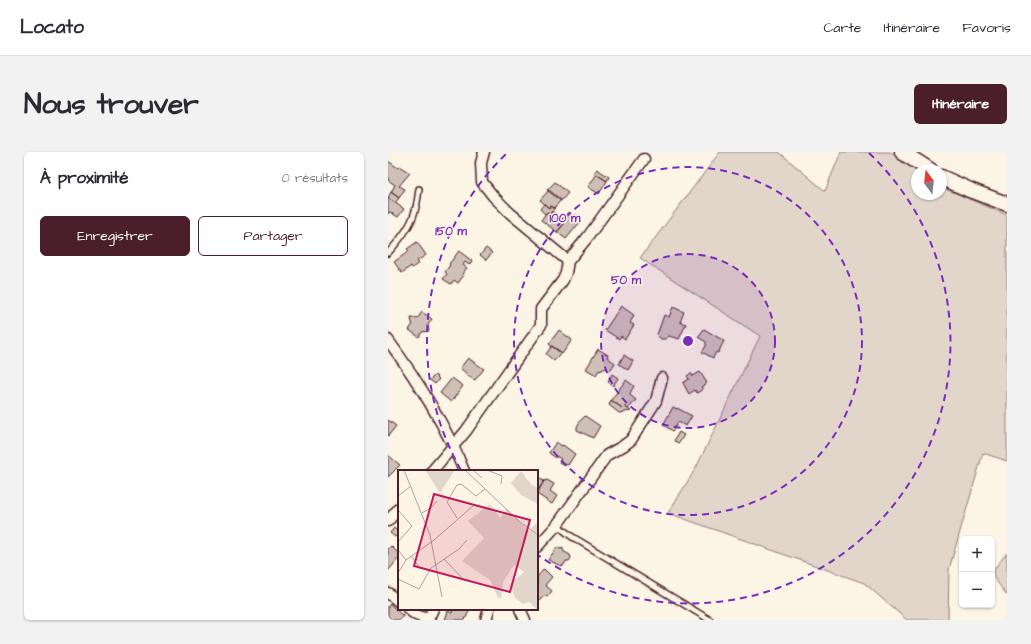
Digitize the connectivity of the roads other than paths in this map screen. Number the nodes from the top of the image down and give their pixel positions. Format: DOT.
graph roads {
  1 [pos="484,152"];
  2 [pos="902,152"];
  3 [pos="644,159"];
  4 [pos="921,164"];
  5 [pos="947,180"];
  6 [pos="419,189"];
  7 [pos="1007,204"];
  8 [pos="388,253"];
  9 [pos="568,261"];
  10 [pos="388,340"];
  11 [pos="662,378"];
  12 [pos="454,447"];
  13 [pos="433,470"];
  14 [pos="464,470"];
  15 [pos="398,509"];
  16 [pos="388,521"];
  17 [pos="557,525"];
  18 [pos="538,546"];
  19 [pos="388,593"];
  20 [pos="398,601"];
  21 [pos="409,610"];
  22 [pos="433,610"];
  23 [pos="489,610"];
  24 [pos="520,610"];
  25 [pos="428,620"];
  26 [pos="486,620"];
  27 [pos="525,620"];
  28 [pos="710,620"];
  1 -- 9 [label="street"];
  2 -- 4 [label="main road"];
  3 -- 9 [label="street"];
  5 -- 7 [label="main road"];
  6 -- 8 [label="lane"];
  9 -- 12 [label="street"];
  10 -- 12 [label="street"];
  11 -- 17 [label="street"];
  12 -- 13 [label="street"];
  12 -- 14 [label="street"];
  15 -- 16 [label="street"];
  17 -- 18 [label="street"];
  17 -- 28 [label="lane"];
  19 -- 20 [label="street"];
  21 -- 25 [label="street"];
  22 -- 25 [label="street"];
  23 -- 26 [label="street"];
  24 -- 27 [label="street"];
}
